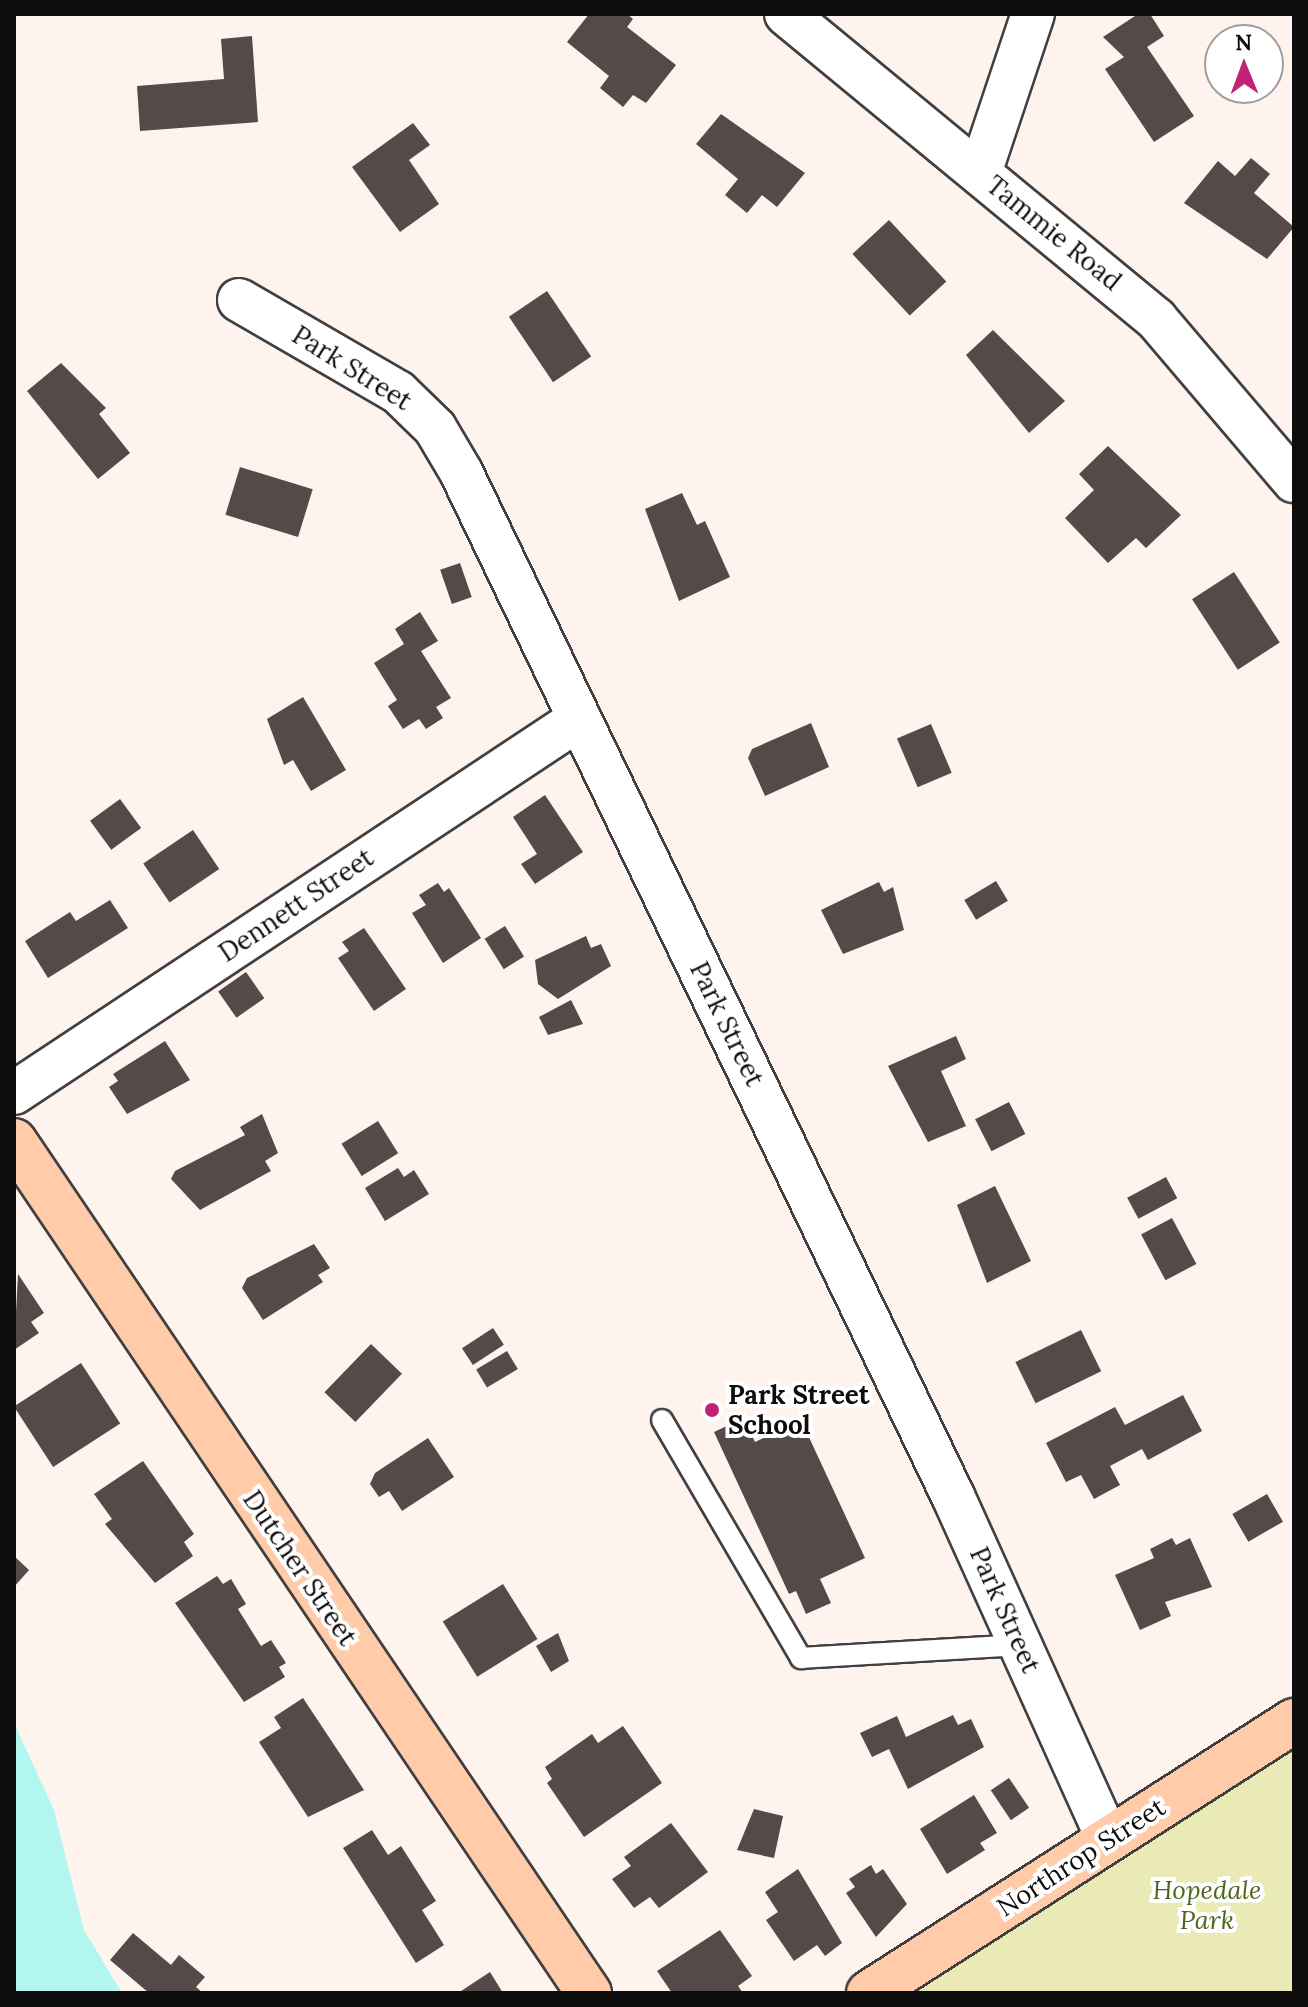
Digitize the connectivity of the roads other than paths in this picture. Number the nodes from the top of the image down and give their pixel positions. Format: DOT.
graph roads {
  1 [pos="786,14"];
  2 [pos="1033,14"];
  3 [pos="980,173"];
  4 [pos="239,300"];
  5 [pos="1294,481"];
  6 [pos="579,719"];
  7 [pos="14,1093"];
  8 [pos="14,1141"];
  9 [pos="662,1420"];
  10 [pos="1020,1645"];
  11 [pos="1294,1721"];
  12 [pos="1108,1840"];
  13 [pos="589,1993"];
  14 [pos="869,1993"];
  1 -- 3 [label="street, Tammie Road"];
  2 -- 3 [label="street"];
  3 -- 5 [label="street, Tammie Road"];
  4 -- 6 [label="street, Park Street"];
  6 -- 7 [label="street, Dennett Street"];
  6 -- 10 [label="street, Park Street"];
  8 -- 13 [label="street, Dutcher Street"];
  9 -- 10 [label="lane"];
  10 -- 12 [label="street, Park Street"];
  11 -- 12 [label="street, Northrop Street"];
  12 -- 14 [label="street, Northrop Street"];
}
